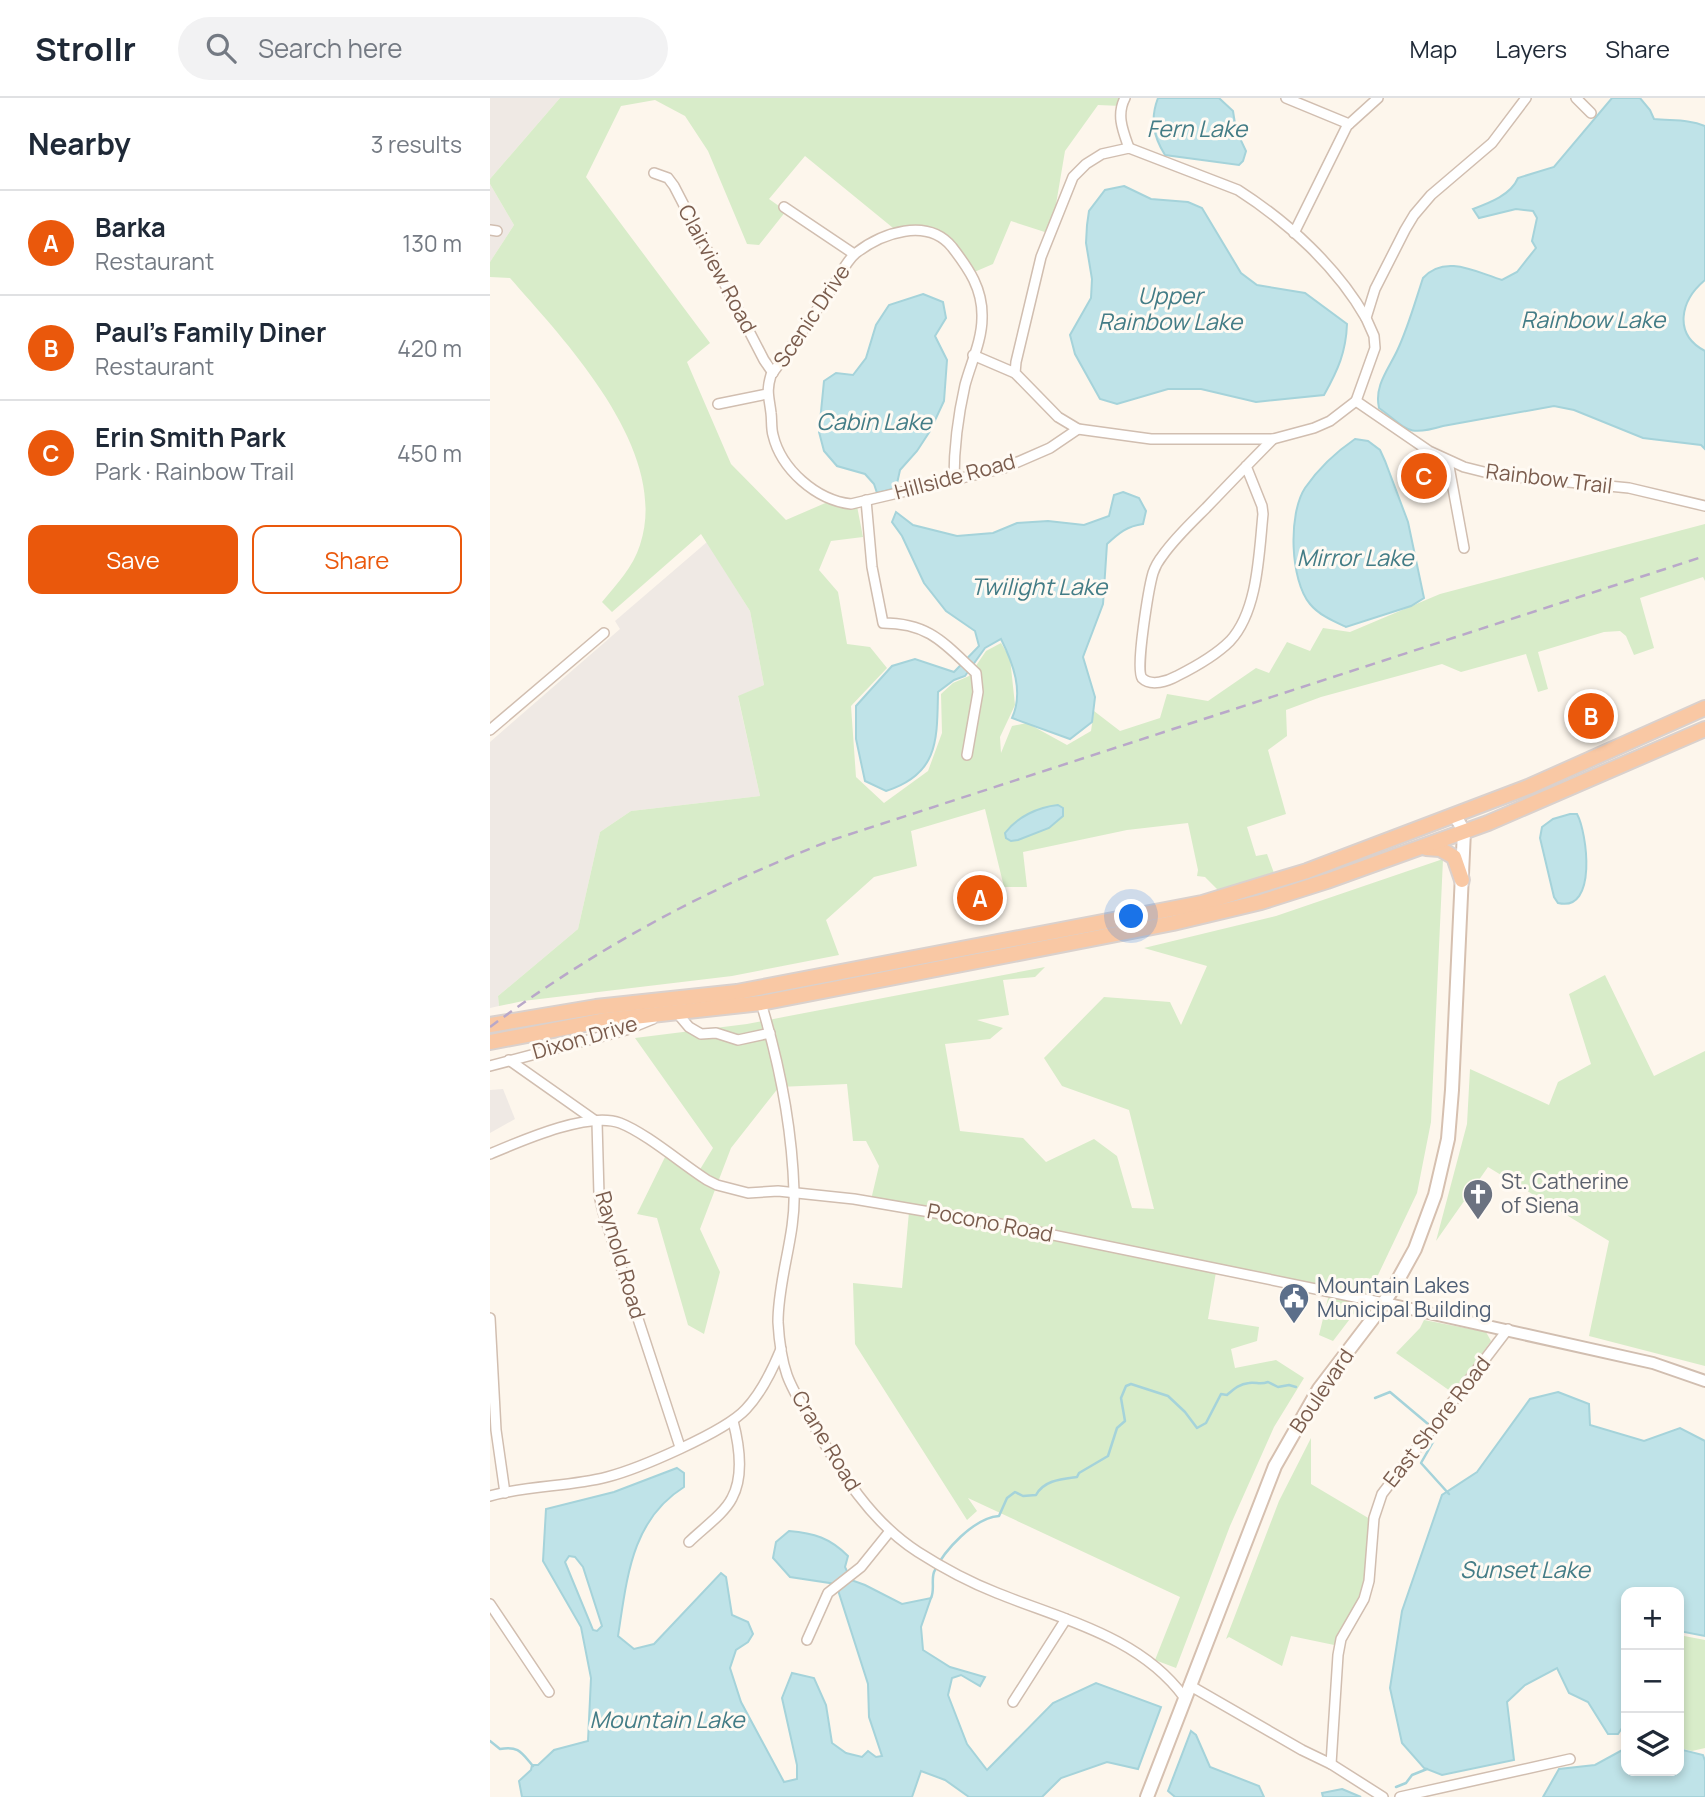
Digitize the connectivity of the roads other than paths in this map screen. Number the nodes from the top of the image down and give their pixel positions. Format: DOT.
graph roads {
  1 [pos="1125,98"];
  2 [pos="1286,98"];
  3 [pos="1378,98"];
  4 [pos="1526,98"];
  5 [pos="1576,98"];
  6 [pos="1591,113"];
  7 [pos="1349,124"];
  8 [pos="1129,148"];
  9 [pos="654,173"];
  10 [pos="785,206"];
  11 [pos="1294,233"];
  12 [pos="854,254"];
  13 [pos="1366,318"];
  14 [pos="973,355"];
  15 [pos="773,373"];
  16 [pos="1016,373"];
  17 [pos="767,394"];
  18 [pos="1356,401"];
  19 [pos="718,404"];
  20 [pos="1078,429"];
  21 [pos="1273,439"];
  22 [pos="1448,461"];
  23 [pos="1246,466"];
  24 [pos="954,479"];
  25 [pos="866,500"];
  26 [pos="1705,506"];
  27 [pos="1464,548"];
  28 [pos="604,633"];
  29 [pos="1705,708"];
  30 [pos="1705,729"];
  31 [pos="490,730"];
  32 [pos="967,755"];
  33 [pos="1455,816"];
  34 [pos="1464,831"];
  35 [pos="1421,847"];
  36 [pos="1462,880"];
  37 [pos="761,1003"];
  38 [pos="678,1014"];
  39 [pos="660,1016"];
  40 [pos="490,1025"];
  41 [pos="770,1033"];
  42 [pos="490,1042"];
  43 [pos="509,1059"];
  44 [pos="490,1066"];
  45 [pos="596,1122"];
  46 [pos="490,1154"];
  47 [pos="795,1192"];
  48 [pos="1384,1303"];
  49 [pos="490,1318"];
  50 [pos="1507,1329"];
  51 [pos="491,1347"];
  52 [pos="781,1349"];
  53 [pos="1705,1381"];
  54 [pos="733,1421"];
  55 [pos="680,1447"];
  56 [pos="505,1493"];
  57 [pos="490,1496"];
  58 [pos="890,1531"];
  59 [pos="689,1542"];
  60 [pos="490,1604"];
  61 [pos="1066,1619"];
  62 [pos="807,1640"];
  63 [pos="1187,1691"];
  64 [pos="549,1692"];
  65 [pos="1013,1702"];
  66 [pos="1570,1759"];
  67 [pos="1331,1763"];
  68 [pos="1147,1797"];
  69 [pos="1383,1797"];
  70 [pos="1400,1797"];
  1 -- 8 [label="street"];
  2 -- 7 [label="street"];
  3 -- 7 [label="street"];
  4 -- 13 [label="street"];
  5 -- 6 [label="street"];
  7 -- 11 [label="street"];
  8 -- 11 [label="street"];
  8 -- 16 [label="street"];
  9 -- 15 [label="street, Clairview Road"];
  10 -- 12 [label="street"];
  11 -- 13 [label="street"];
  12 -- 14 [label="street, Scenic Drive"];
  12 -- 15 [label="street, Scenic Drive"];
  13 -- 18 [label="street"];
  14 -- 16 [label="street"];
  14 -- 24 [label="street, Scenic Drive"];
  15 -- 17 [label="street, Scenic Drive"];
  16 -- 20 [label="street"];
  17 -- 19 [label="street"];
  17 -- 25 [label="street, Scenic Drive"];
  18 -- 21 [label="street"];
  18 -- 22 [label="street, Rainbow Trail"];
  20 -- 21 [label="street"];
  20 -- 24 [label="street, Hillside Road"];
  21 -- 23 [label="street"];
  22 -- 26 [label="street, Rainbow Trail"];
  22 -- 27 [label="street"];
  23 -- 23 [label="street"];
  24 -- 25 [label="street, Hillside Road"];
  25 -- 32 [label="street"];
  28 -- 31 [label="street"];
  29 -- 33 [label="highway"];
  30 -- 34 [label="highway"];
  33 -- 34 [label="main road"];
  33 -- 40 [label="highway"];
  34 -- 35 [label="highway"];
  34 -- 36 [label="main road, Boulevard"];
  35 -- 36 [label="highway"];
  35 -- 37 [label="highway"];
  36 -- 48 [label="main road, Boulevard"];
  37 -- 38 [label="highway"];
  37 -- 41 [label="street, Crane Road"];
  38 -- 39 [label="highway"];
  38 -- 41 [label="street"];
  39 -- 42 [label="highway"];
  39 -- 43 [label="street, Dixon Drive"];
  41 -- 47 [label="street, Crane Road"];
  43 -- 44 [label="street"];
  43 -- 45 [label="street"];
  45 -- 46 [label="street, Pocono Road"];
  45 -- 47 [label="street, Pocono Road"];
  45 -- 55 [label="street, Raynold Road"];
  47 -- 48 [label="street, Pocono Road"];
  47 -- 52 [label="street, Crane Road"];
  48 -- 50 [label="street, Pocono Road"];
  48 -- 63 [label="main road, Boulevard"];
  49 -- 51 [label="street"];
  50 -- 53 [label="street, Pocono Road"];
  50 -- 67 [label="street, East Shore Road"];
  51 -- 56 [label="street"];
  52 -- 54 [label="street"];
  52 -- 58 [label="street, Crane Road"];
  54 -- 55 [label="street"];
  54 -- 59 [label="street"];
  55 -- 56 [label="street"];
  56 -- 57 [label="street"];
  58 -- 61 [label="street, Crane Road"];
  58 -- 62 [label="street"];
  60 -- 64 [label="street"];
  61 -- 63 [label="street, Crane Road"];
  61 -- 65 [label="street"];
  63 -- 67 [label="street"];
  63 -- 68 [label="main road, Boulevard"];
  66 -- 70 [label="street"];
  67 -- 69 [label="street"];
}
